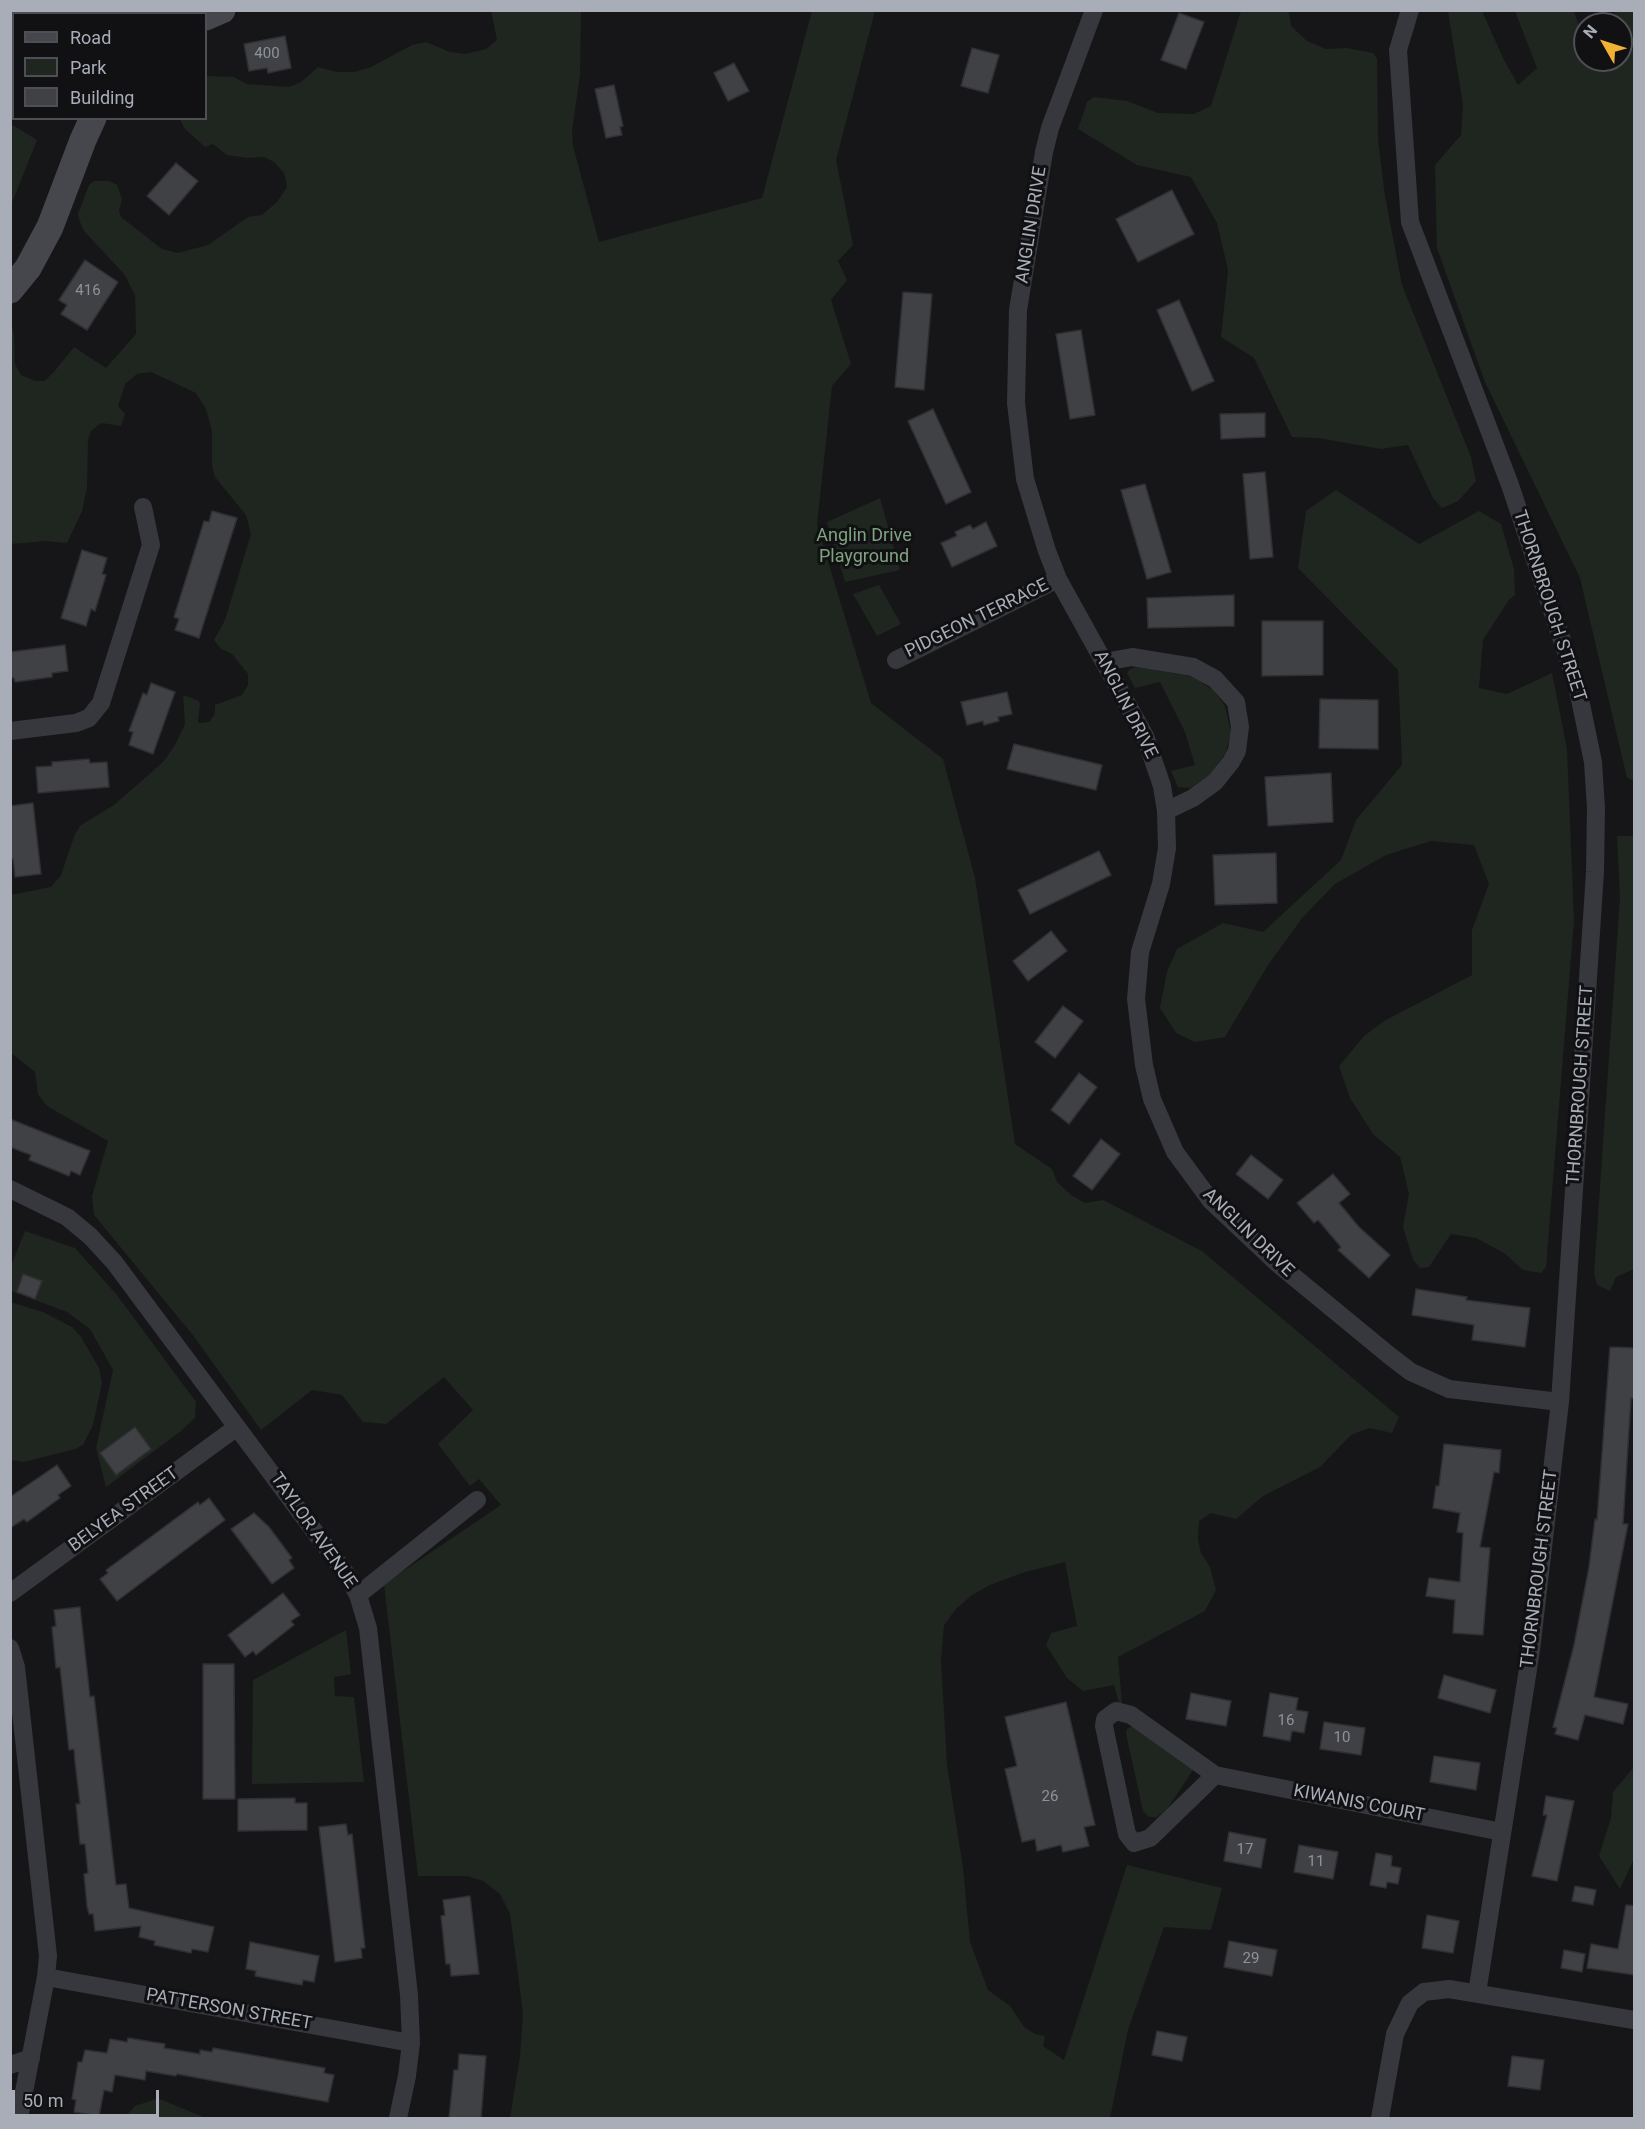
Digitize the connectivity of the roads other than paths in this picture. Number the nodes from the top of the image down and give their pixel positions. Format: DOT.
graph roads {
  1 [pos="222,10"];
  2 [pos="1094,10"];
  3 [pos="1410,10"];
  4 [pos="207,17"];
  5 [pos="92,120"];
  6 [pos="10,290"];
  7 [pos="142,507"];
  8 [pos="1058,579"];
  9 [pos="896,660"];
  10 [pos="1104,662"];
  11 [pos="10,731"];
  12 [pos="1166,811"];
  13 [pos="10,1189"];
  14 [pos="1560,1402"];
  15 [pos="237,1427"];
  16 [pos="477,1500"];
  17 [pos="10,1593"];
  18 [pos="358,1595"];
  19 [pos="10,1648"];
  20 [pos="1215,1775"];
  21 [pos="1502,1832"];
  22 [pos="46,1977"];
  23 [pos="1477,1994"];
  24 [pos="1635,2020"];
  25 [pos="411,2043"];
  26 [pos="31,2058"];
  27 [pos="10,2065"];
  28 [pos="19,2118"];
  29 [pos="398,2118"];
  30 [pos="1380,2118"];
  1 -- 4 [label="street"];
  2 -- 8 [label="street, ANGLIN DRIVE"];
  3 -- 14 [label="street, THORNBROUGH STREET"];
  5 -- 6 [label="street"];
  7 -- 11 [label="street"];
  8 -- 9 [label="street, PIDGEON TERRACE"];
  8 -- 10 [label="street, ANGLIN DRIVE"];
  10 -- 12 [label="street, ANGLIN DRIVE"];
  10 -- 12 [label="street"];
  12 -- 14 [label="street, ANGLIN DRIVE"];
  13 -- 15 [label="street, TAYLOR AVENUE"];
  14 -- 21 [label="street, THORNBROUGH STREET"];
  15 -- 17 [label="street, BELYEA STREET"];
  15 -- 18 [label="street, TAYLOR AVENUE"];
  16 -- 18 [label="street"];
  18 -- 25 [label="street, TAYLOR AVENUE"];
  19 -- 22 [label="street"];
  20 -- 20 [label="street, KIWANIS COURT"];
  20 -- 21 [label="street, KIWANIS COURT"];
  21 -- 23 [label="street, THORNBROUGH STREET"];
  22 -- 25 [label="street, PATTERSON STREET"];
  22 -- 26 [label="street"];
  23 -- 24 [label="street"];
  23 -- 30 [label="street"];
  25 -- 29 [label="street, TAYLOR AVENUE"];
  26 -- 27 [label="street"];
  26 -- 28 [label="street"];
}
